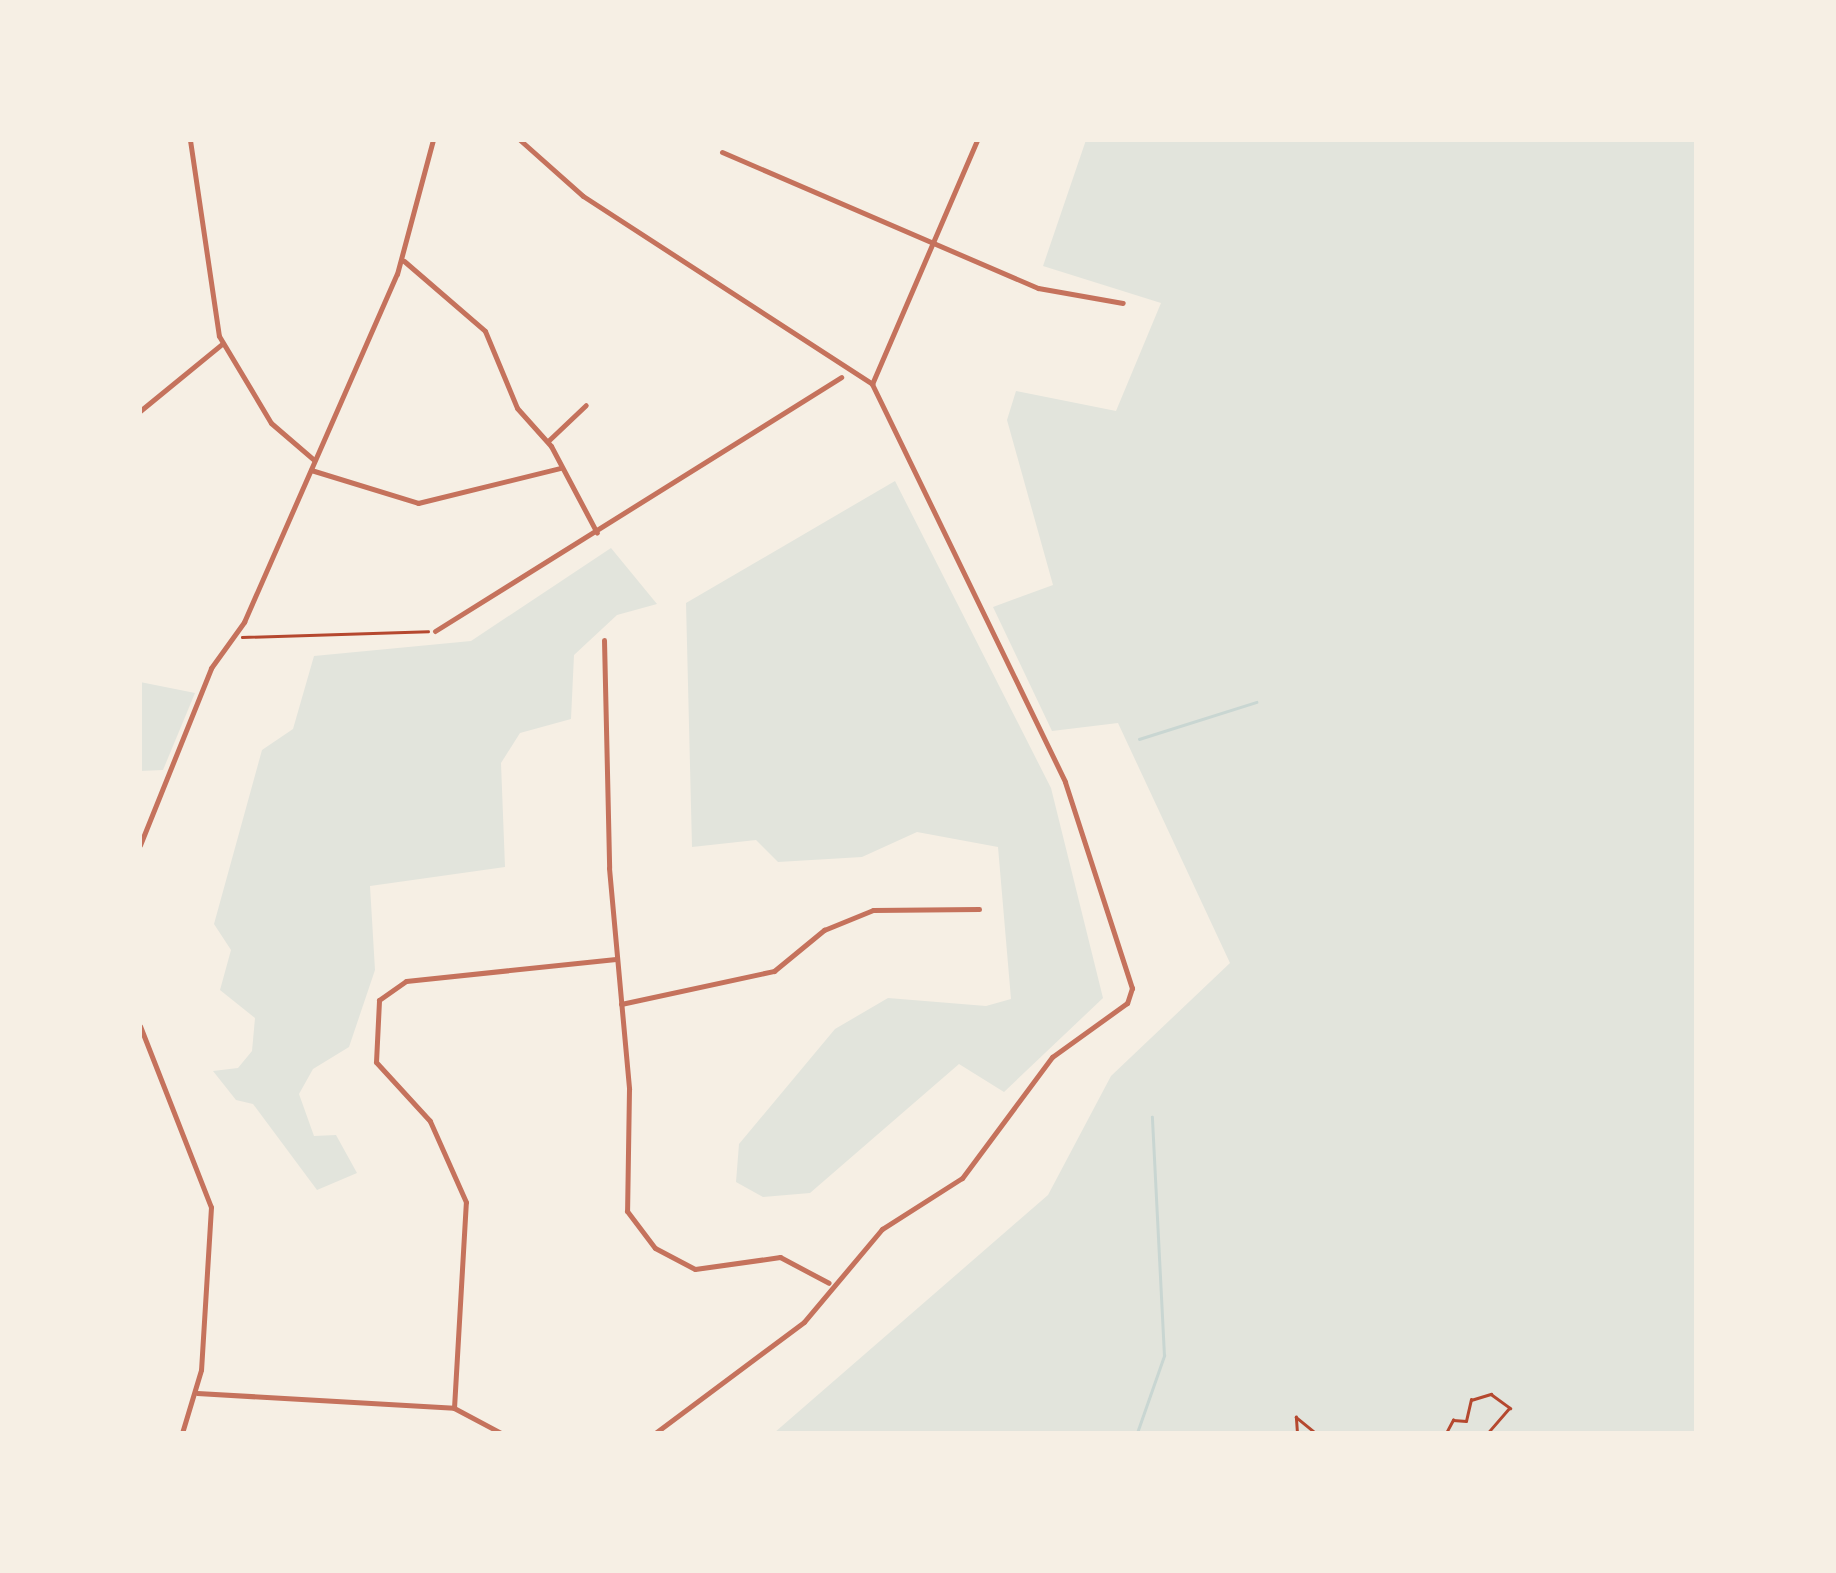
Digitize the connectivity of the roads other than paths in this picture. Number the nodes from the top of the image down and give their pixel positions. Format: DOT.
graph roads {
  1 [pos="190,140"];
  2 [pos="432,140"];
  3 [pos="520,140"];
  4 [pos="977,140"];
  5 [pos="722,152"];
  6 [pos="936,245"];
  7 [pos="402,260"];
  8 [pos="1123,303"];
  9 [pos="222,344"];
  10 [pos="841,377"];
  11 [pos="872,384"];
  12 [pos="586,405"];
  13 [pos="140,411"];
  14 [pos="547,442"];
  15 [pos="315,461"];
  16 [pos="561,468"];
  17 [pos="311,470"];
  18 [pos="597,533"];
  19 [pos="435,631"];
  20 [pos="604,640"];
  21 [pos="140,845"];
  22 [pos="979,909"];
  23 [pos="616,958"];
  24 [pos="621,1004"];
  25 [pos="140,1026"];
  26 [pos="829,1283"];
  27 [pos="197,1394"];
  28 [pos="454,1408"];
  29 [pos="182,1433"];
  30 [pos="501,1433"];
  31 [pos="655,1433"];
  1 -- 9 [label="street"];
  2 -- 7 [label="street"];
  3 -- 11 [label="street"];
  4 -- 6 [label="street"];
  5 -- 6 [label="street"];
  6 -- 8 [label="street"];
  6 -- 11 [label="street"];
  7 -- 14 [label="street"];
  7 -- 15 [label="street"];
  9 -- 13 [label="street"];
  9 -- 15 [label="street"];
  10 -- 18 [label="street"];
  11 -- 26 [label="street"];
  12 -- 14 [label="street"];
  14 -- 16 [label="street"];
  15 -- 17 [label="street"];
  16 -- 17 [label="street"];
  16 -- 18 [label="street"];
  17 -- 21 [label="street"];
  18 -- 19 [label="street"];
  20 -- 23 [label="street"];
  22 -- 24 [label="street"];
  23 -- 24 [label="street"];
  23 -- 28 [label="street"];
  24 -- 26 [label="street"];
  25 -- 27 [label="street"];
  26 -- 31 [label="street"];
  27 -- 28 [label="street"];
  27 -- 29 [label="street"];
  28 -- 30 [label="street"];
}
